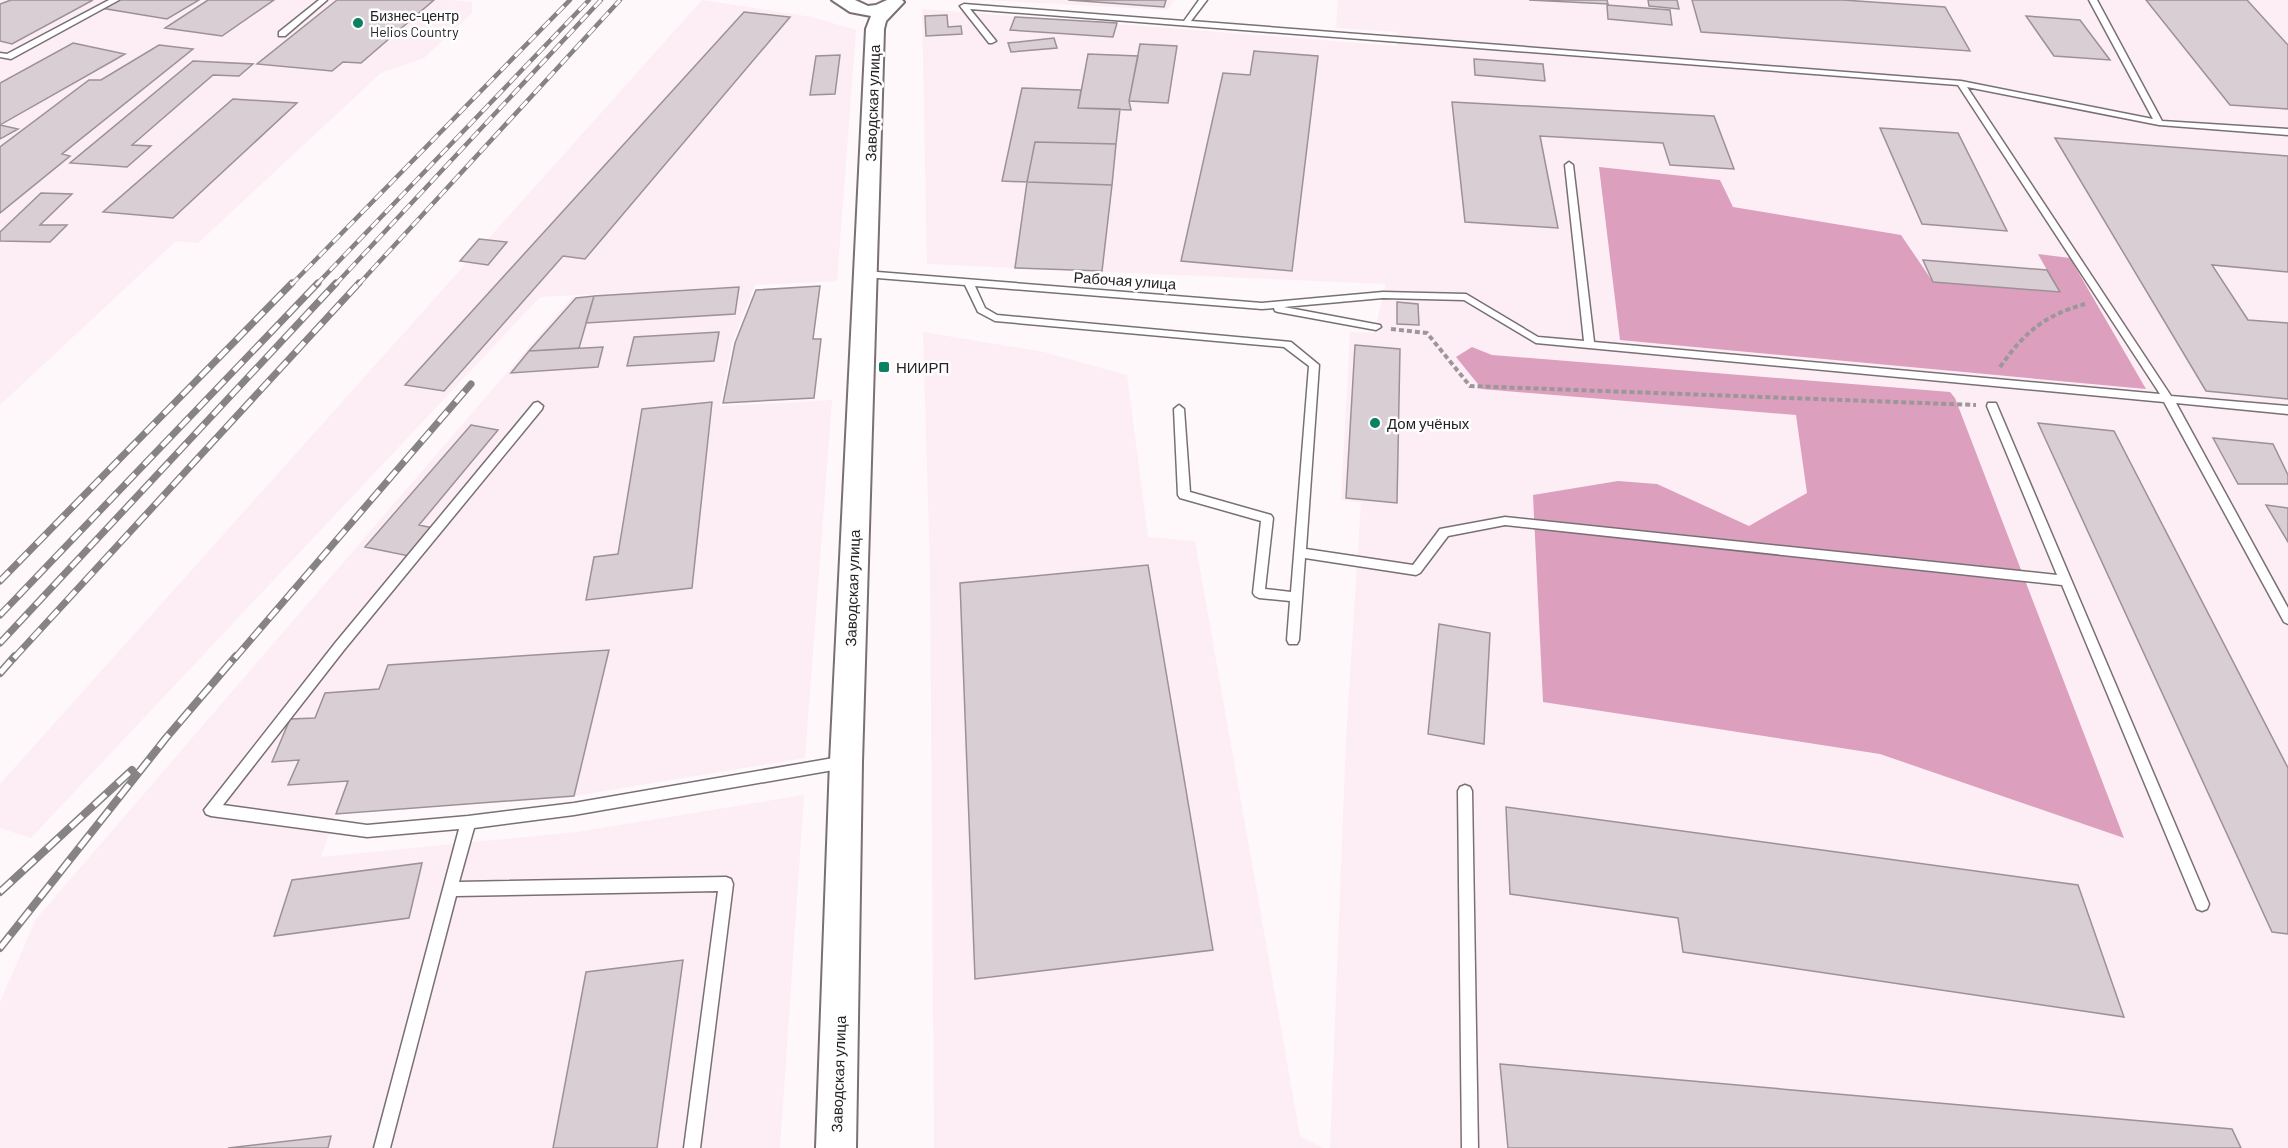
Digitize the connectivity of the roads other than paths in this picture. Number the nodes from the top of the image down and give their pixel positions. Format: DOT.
graph roads {
  1 [pos="115,0"];
  2 [pos="323,0"];
  3 [pos="1203,0"];
  4 [pos="2093,0"];
  5 [pos="866,7"];
  6 [pos="1185,24"];
  7 [pos="282,34"];
  8 [pos="992,41"];
  9 [pos="0,55"];
  10 [pos="1961,83"];
  11 [pos="2158,123"];
  12 [pos="2288,132"];
  13 [pos="1569,165"];
  14 [pos="865,274"];
  15 [pos="969,283"];
  16 [pos="1262,306"];
  17 [pos="1376,327"];
  18 [pos="1589,345"];
  19 [pos="2169,399"];
  20 [pos="538,406"];
  21 [pos="1992,406"];
  22 [pos="1179,409"];
  23 [pos="2288,411"];
  24 [pos="1299,553"];
  25 [pos="2066,581"];
  26 [pos="1296,597"];
  27 [pos="2288,619"];
  28 [pos="1293,640"];
  29 [pos="846,762"];
  30 [pos="1465,791"];
  31 [pos="468,822"];
  32 [pos="450,889"];
  33 [pos="2202,904"];
  34 [pos="382,1148"];
  35 [pos="692,1148"];
  36 [pos="836,1148"];
  37 [pos="1470,1148"];
  1 -- 9 [label="lane"];
  2 -- 7 [label="lane"];
  3 -- 6 [label="lane"];
  4 -- 11 [label="lane"];
  5 -- 14 [label="street, Заводская улица"];
  6 -- 8 [label="lane"];
  6 -- 10 [label="lane"];
  10 -- 11 [label="lane"];
  10 -- 19 [label="lane"];
  11 -- 12 [label="lane"];
  13 -- 18 [label="lane"];
  14 -- 15 [label="lane, Рабочая улица"];
  14 -- 29 [label="street, Заводская улица"];
  15 -- 16 [label="lane, Рабочая улица"];
  15 -- 24 [label="lane"];
  16 -- 17 [label="lane"];
  16 -- 18 [label="lane, Рабочая улица"];
  18 -- 19 [label="lane, Рабочая улица"];
  19 -- 23 [label="lane, Рабочая улица"];
  19 -- 27 [label="lane"];
  20 -- 31 [label="lane"];
  21 -- 25 [label="lane"];
  22 -- 26 [label="lane"];
  24 -- 25 [label="lane"];
  24 -- 26 [label="lane"];
  25 -- 33 [label="lane"];
  26 -- 28 [label="lane"];
  29 -- 31 [label="lane"];
  29 -- 36 [label="street, Заводская улица"];
  30 -- 37 [label="lane"];
  31 -- 32 [label="lane"];
  32 -- 34 [label="lane"];
  32 -- 35 [label="lane"];
}
